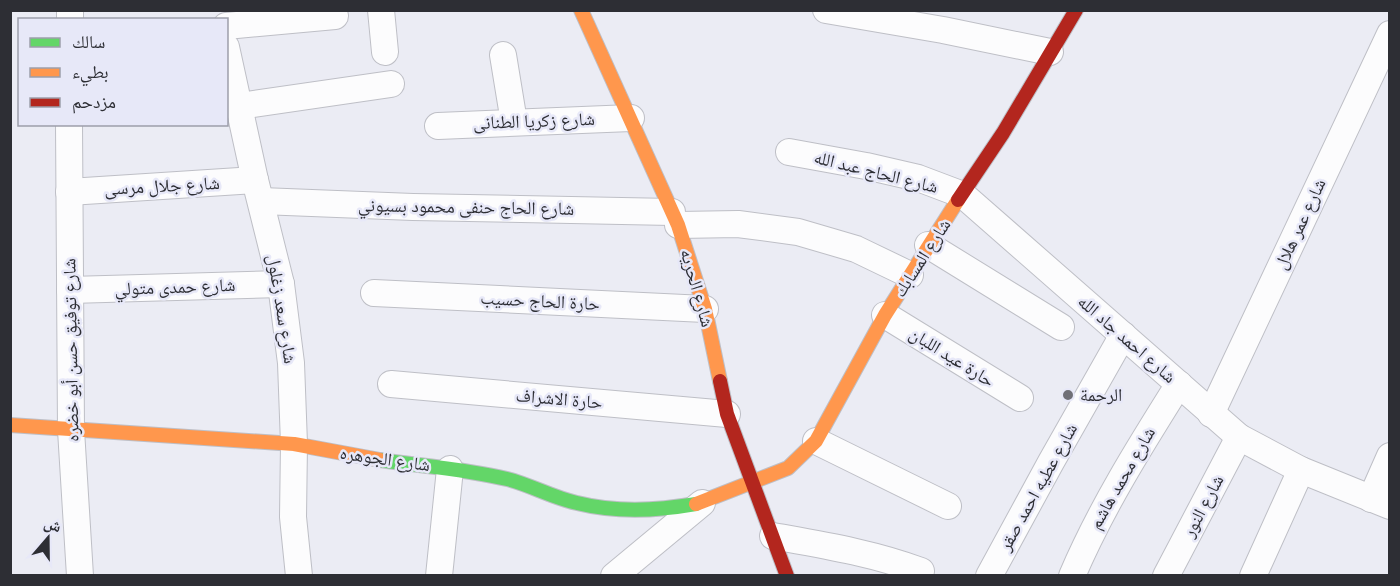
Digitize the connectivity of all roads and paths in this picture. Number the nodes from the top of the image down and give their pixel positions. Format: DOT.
graph roads {
  1 [pos="381,10"];
  2 [pos="582,10"];
  3 [pos="1076,10"];
  4 [pos="843,12"];
  5 [pos="334,16"];
  6 [pos="944,20"];
  7 [pos="228,26"];
  8 [pos="1389,34"];
  9 [pos="385,52"];
  10 [pos="1050,52"];
  11 [pos="503,56"];
  12 [pos="228,58"];
  13 [pos="391,84"];
  14 [pos="234,91"];
  15 [pos="631,118"];
  16 [pos="514,122"];
  17 [pos="69,126"];
  18 [pos="438,126"];
  19 [pos="789,152"];
  20 [pos="258,190"];
  21 [pos="69,192"];
  22 [pos="963,195"];
  23 [pos="675,218"];
  24 [pos="928,245"];
  25 [pos="910,274"];
  26 [pos="280,284"];
  27 [pos="70,290"];
  28 [pos="374,293"];
  29 [pos="705,309"];
  30 [pos="885,315"];
  31 [pos="1061,327"];
  32 [pos="1123,335"];
  33 [pos="391,384"];
  34 [pos="1179,384"];
  35 [pos="1020,399"];
  36 [pos="727,414"];
  37 [pos="1211,414"];
  38 [pos="10,425"];
  39 [pos="71,430"];
  40 [pos="1239,437"];
  41 [pos="816,441"];
  42 [pos="294,444"];
  43 [pos="1389,456"];
  44 [pos="450,469"];
  45 [pos="1301,470"];
  46 [pos="751,484"];
  47 [pos="1380,502"];
  48 [pos="702,503"];
  49 [pos="948,506"];
  50 [pos="773,536"];
  51 [pos="921,571"];
  52 [pos="80,576"];
  53 [pos="298,576"];
  54 [pos="439,576"];
  55 [pos="614,576"];
  56 [pos="786,576"];
  57 [pos="990,576"];
  58 [pos="1072,576"];
  59 [pos="1166,576"];
  60 [pos="1253,576"];
  1 -- 9 [label="street"];
  2 -- 15 [label="street, شارع الحريه"];
  3 -- 10 [label="street, شارع المسابك"];
  4 -- 6 [label="street"];
  5 -- 7 [label="street"];
  6 -- 10 [label="street"];
  8 -- 37 [label="street, شارع عمر هلال"];
  10 -- 22 [label="street, شارع المسابك"];
  11 -- 16 [label="street"];
  12 -- 14 [label="street, شارع سعد زغلول"];
  13 -- 14 [label="street"];
  14 -- 20 [label="street, شارع سعد زغلول"];
  15 -- 16 [label="street, شارع زكريا الطنانى"];
  15 -- 23 [label="street, شارع الحريه"];
  16 -- 18 [label="street, شارع زكريا الطنانى"];
  17 -- 21 [label="street, شارع توفيق حسن أبو خضره"];
  19 -- 22 [label="street, شارع الحاج عبد الله"];
  20 -- 21 [label="street, شارع جلال مرسى"];
  20 -- 23 [label="street, شارع الحاج حنفى محمود بسيوني"];
  20 -- 26 [label="street, شارع سعد زغلول"];
  21 -- 27 [label="street, شارع توفيق حسن أبو خضره"];
  22 -- 24 [label="street, شارع المسابك"];
  22 -- 32 [label="street, شارع احمد جاد الله"];
  23 -- 25 [label="street, شارع الحاج حنفى محمود بسيوني"];
  23 -- 29 [label="street, شارع الحريه"];
  24 -- 25 [label="street, شارع المسابك"];
  24 -- 31 [label="street"];
  25 -- 30 [label="street, شارع المسابك"];
  26 -- 27 [label="street, شارع حمدى متولي"];
  26 -- 42 [label="street, شارع سعد زغلول"];
  27 -- 39 [label="street, شارع توفيق حسن أبو خضره"];
  28 -- 29 [label="street, حارة الحاج حسيب"];
  29 -- 36 [label="street, شارع الحريه"];
  30 -- 35 [label="street, حارة عيد اللبان"];
  30 -- 41 [label="street, شارع المسابك"];
  32 -- 34 [label="street, شارع احمد جاد الله"];
  32 -- 57 [label="street, شارع عطيه احمد صقر"];
  33 -- 36 [label="street, حارة الاشراف"];
  34 -- 37 [label="street, شارع احمد جاد الله"];
  34 -- 58 [label="street, شارع محمد هاشم"];
  36 -- 46 [label="street, شارع الحريه"];
  37 -- 40 [label="street, شارع احمد جاد الله"];
  38 -- 39 [label="street, شارع الجوهره"];
  39 -- 42 [label="street, شارع الجوهره"];
  39 -- 52 [label="street, شارع توفيق حسن أبو خضره"];
  40 -- 45 [label="street, شارع احمد جاد الله"];
  40 -- 59 [label="street, شارع النور"];
  41 -- 46 [label="street, شارع المسابك"];
  41 -- 49 [label="street"];
  42 -- 44 [label="street, شارع الجوهره"];
  42 -- 53 [label="street, شارع سعد زغلول"];
  43 -- 47 [label="street"];
  44 -- 48 [label="street, شارع الجوهره"];
  44 -- 54 [label="street"];
  45 -- 47 [label="street, شارع احمد جاد الله"];
  45 -- 60 [label="street"];
  46 -- 48 [label="street, شارع الجوهره"];
  46 -- 50 [label="street, شارع الحريه"];
  48 -- 55 [label="street"];
  50 -- 51 [label="street"];
  50 -- 56 [label="street, شارع الحريه"];
}
